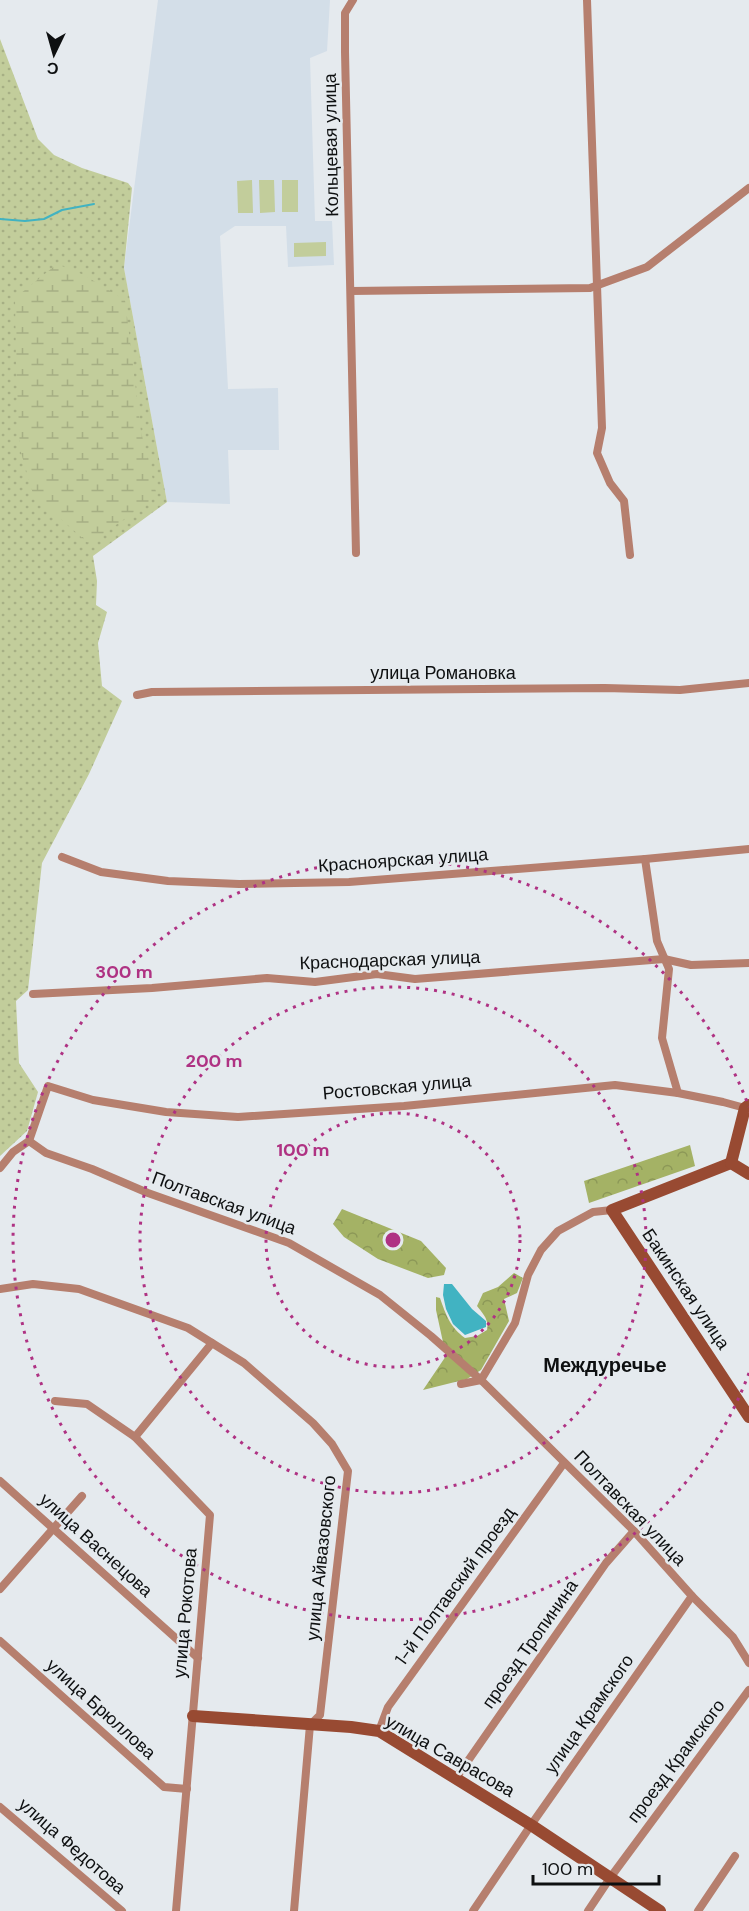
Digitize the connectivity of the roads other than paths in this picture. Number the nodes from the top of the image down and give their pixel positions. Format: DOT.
graph roads {
  1 [pos="353,0"];
  2 [pos="587,0"];
  3 [pos="749,188"];
  4 [pos="598,286"];
  5 [pos="351,291"];
  6 [pos="356,553"];
  7 [pos="630,555"];
  8 [pos="749,683"];
  9 [pos="137,695"];
  10 [pos="749,849"];
  11 [pos="62,857"];
  12 [pos="645,859"];
  13 [pos="664,959"];
  14 [pos="749,963"];
  15 [pos="33,994"];
  16 [pos="678,1093"];
  17 [pos="747,1107"];
  18 [pos="745,1126"];
  19 [pos="29,1141"];
  20 [pos="731,1163"];
  21 [pos="0,1168"];
  22 [pos="749,1174"];
  23 [pos="612,1210"];
  24 [pos="0,1289"];
  25 [pos="212,1343"];
  26 [pos="481,1380"];
  27 [pos="461,1384"];
  28 [pos="55,1401"];
  29 [pos="749,1417"];
  30 [pos="135,1437"];
  31 [pos="564,1463"];
  32 [pos="0,1481"];
  33 [pos="82,1496"];
  34 [pos="53,1528"];
  35 [pos="634,1531"];
  36 [pos="0,1589"];
  37 [pos="692,1596"];
  38 [pos="0,1641"];
  39 [pos="198,1658"];
  40 [pos="749,1663"];
  41 [pos="749,1690"];
  42 [pos="193,1716"];
  43 [pos="310,1725"];
  44 [pos="379,1731"];
  45 [pos="456,1778"];
  46 [pos="186,1789"];
  47 [pos="0,1807"];
  48 [pos="531,1825"];
  49 [pos="735,1856"];
  50 [pos="610,1878"];
  51 [pos="122,1911"];
  52 [pos="176,1911"];
  53 [pos="294,1911"];
  54 [pos="473,1911"];
  55 [pos="588,1911"];
  56 [pos="660,1911"];
  57 [pos="698,1911"];
  1 -- 5 [label="street, Кольцевая улица"];
  2 -- 4 [label="street"];
  3 -- 4 [label="street"];
  4 -- 5 [label="street"];
  4 -- 7 [label="street"];
  5 -- 6 [label="street, Кольцевая улица"];
  8 -- 9 [label="street, улица Романовка"];
  10 -- 12 [label="street, Красноярская улица"];
  11 -- 12 [label="street, Красноярская улица"];
  12 -- 13 [label="street"];
  13 -- 14 [label="street, Краснодарская улица"];
  13 -- 15 [label="street, Краснодарская улица"];
  13 -- 16 [label="street"];
  16 -- 17 [label="street, Ростовская улица"];
  16 -- 19 [label="street, Ростовская улица"];
  17 -- 18 [label="street"];
  18 -- 20 [label="street"];
  19 -- 21 [label="street"];
  19 -- 26 [label="street, Полтавская улица"];
  20 -- 22 [label="street"];
  20 -- 23 [label="street"];
  23 -- 26 [label="street"];
  23 -- 29 [label="street, Бакинская улица"];
  24 -- 25 [label="street, улица Айвазовского"];
  25 -- 30 [label="street"];
  25 -- 43 [label="street, улица Айвазовского"];
  26 -- 27 [label="street"];
  26 -- 31 [label="street, Полтавская улица"];
  28 -- 30 [label="street, улица Рокотова"];
  30 -- 39 [label="street, улица Рокотова"];
  31 -- 35 [label="street, Полтавская улица"];
  31 -- 44 [label="street, 1-й Полтавский проезд"];
  32 -- 34 [label="street, улица Васнецова"];
  33 -- 34 [label="street"];
  34 -- 36 [label="street"];
  34 -- 39 [label="street, улица Васнецова"];
  35 -- 37 [label="street, Полтавская улица"];
  35 -- 45 [label="street, проезд Тропинина"];
  37 -- 40 [label="street, Полтавская улица"];
  37 -- 48 [label="street, улица Крамского"];
  38 -- 46 [label="street, улица Брюллова"];
  39 -- 42 [label="street, улица Рокотова"];
  41 -- 50 [label="street, проезд Крамского"];
  42 -- 43 [label="street, улица Саврасова"];
  42 -- 46 [label="street, улица Рокотова"];
  43 -- 44 [label="street, улица Саврасова"];
  43 -- 53 [label="street, улица Айвазовского"];
  44 -- 45 [label="street, улица Саврасова"];
  45 -- 48 [label="street, улица Саврасова"];
  46 -- 52 [label="street, улица Рокотова"];
  47 -- 51 [label="street, улица Федотова"];
  48 -- 50 [label="street, улица Саврасова"];
  48 -- 54 [label="street, улица Крамского"];
  49 -- 57 [label="street"];
  50 -- 55 [label="street, проезд Крамского"];
  50 -- 56 [label="street, улица Саврасова"];
}
